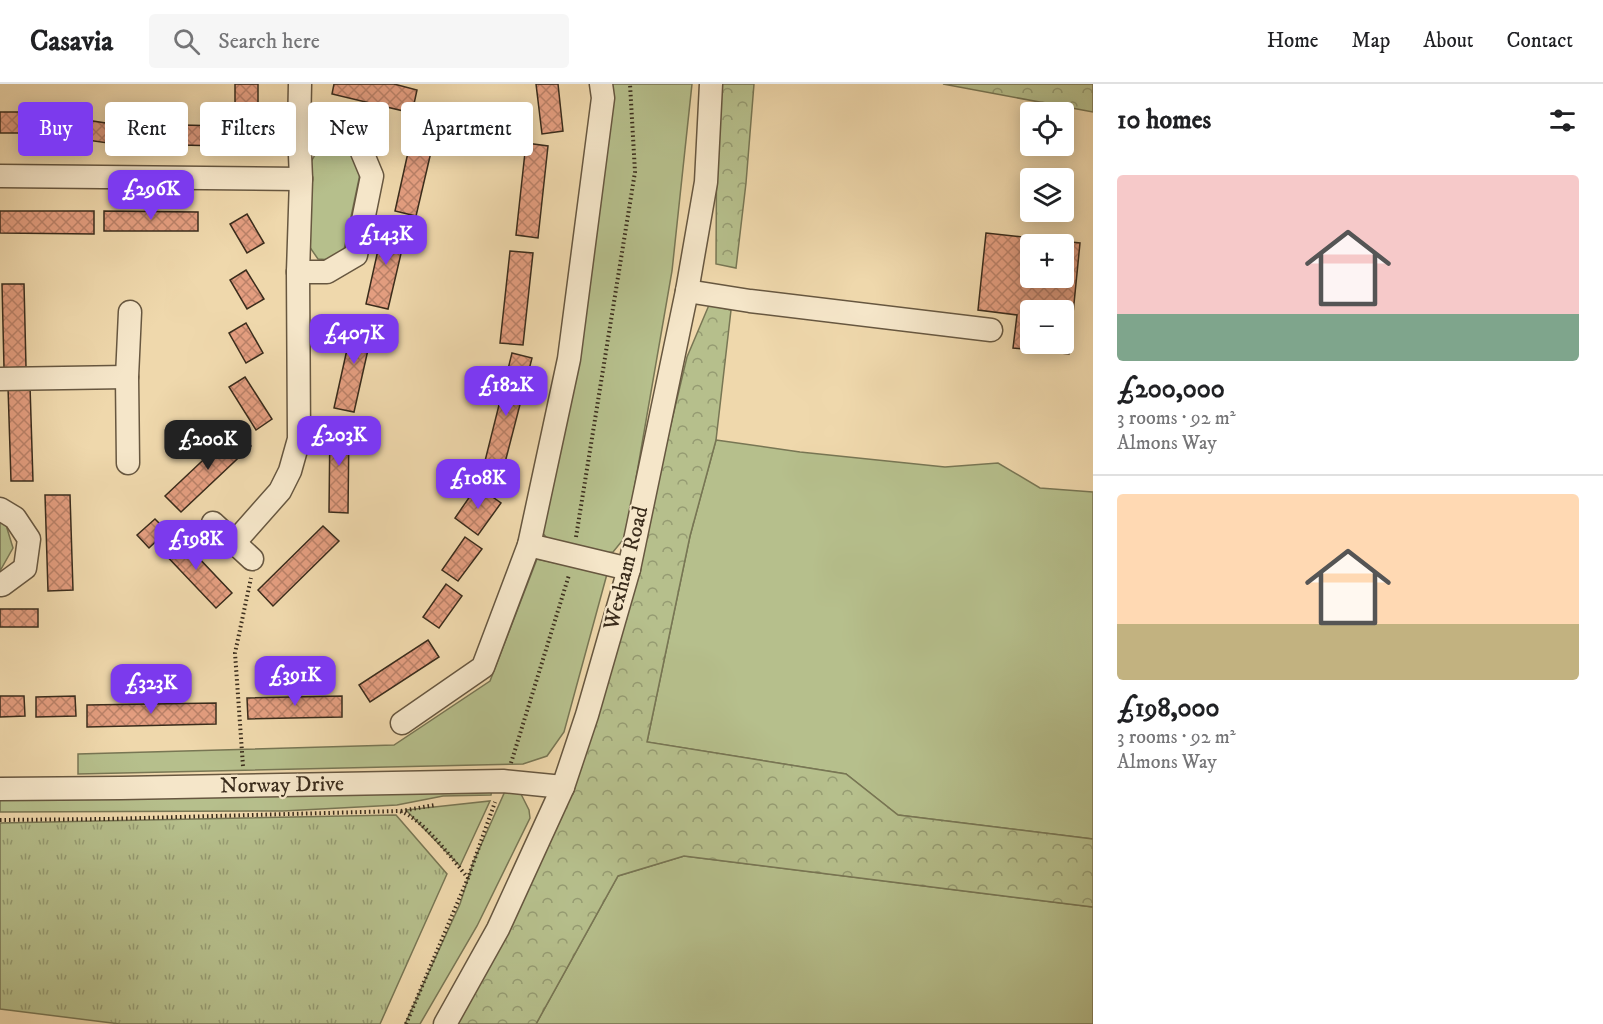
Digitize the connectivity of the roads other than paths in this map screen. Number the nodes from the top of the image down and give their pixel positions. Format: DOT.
graph roads {
  1 [pos="300,84"];
  2 [pos="601,84"];
  3 [pos="711,84"];
  4 [pos="299,131"];
  5 [pos="0,176"];
  6 [pos="301,179"];
  7 [pos="298,272"];
  8 [pos="687,291"];
  9 [pos="130,312"];
  10 [pos="990,330"];
  11 [pos="127,377"];
  12 [pos="0,379"];
  13 [pos="128,463"];
  14 [pos="0,509"];
  15 [pos="213,523"];
  16 [pos="234,543"];
  17 [pos="529,545"];
  18 [pos="252,559"];
  19 [pos="628,569"];
  20 [pos="0,585"];
  21 [pos="402,723"];
  22 [pos="563,787"];
  23 [pos="0,789"];
  24 [pos="445,1024"];
  1 -- 4 [label="street"];
  2 -- 17 [label="street"];
  3 -- 8 [label="street, Wexham Road"];
  4 -- 6 [label="street"];
  4 -- 7 [label="street"];
  5 -- 6 [label="street"];
  6 -- 7 [label="street"];
  7 -- 16 [label="street"];
  8 -- 10 [label="street"];
  8 -- 19 [label="street, Wexham Road"];
  9 -- 11 [label="street"];
  11 -- 12 [label="street"];
  11 -- 13 [label="street"];
  14 -- 20 [label="street"];
  15 -- 16 [label="street"];
  16 -- 18 [label="street"];
  17 -- 19 [label="street"];
  17 -- 21 [label="street"];
  19 -- 22 [label="street, Wexham Road"];
  22 -- 23 [label="street, Norway Drive"];
  22 -- 24 [label="street, Wexham Road"];
}
